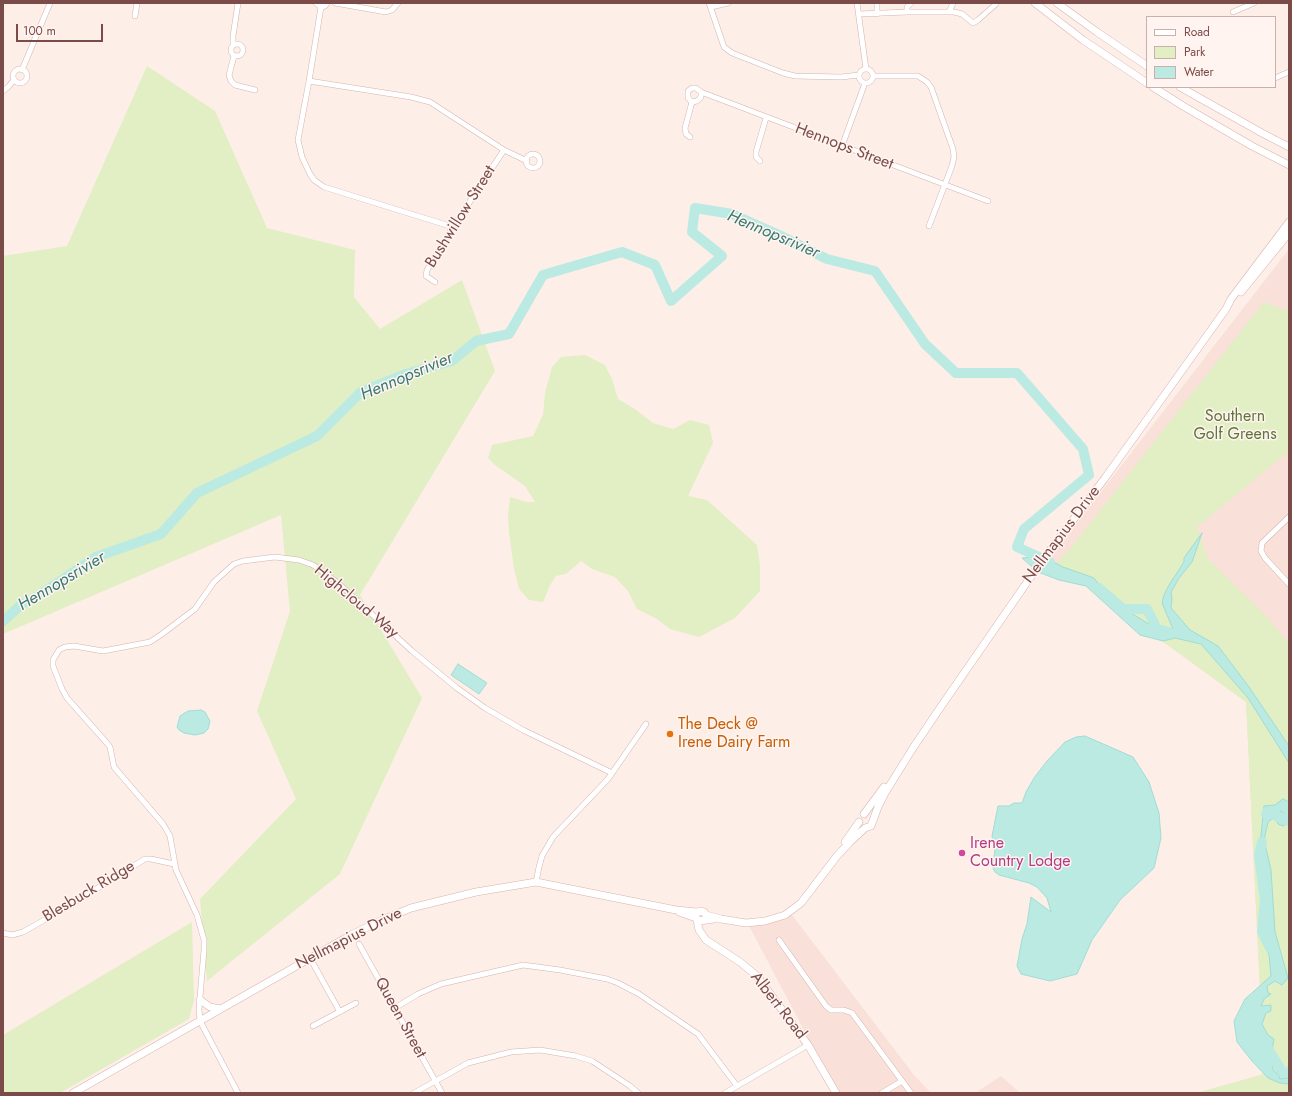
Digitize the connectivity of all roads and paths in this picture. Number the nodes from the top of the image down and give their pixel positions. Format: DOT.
graph roads {
  1 [pos="50,3"];
  2 [pos="136,3"];
  3 [pos="238,3"];
  4 [pos="316,3"];
  5 [pos="327,3"];
  6 [pos="335,3"];
  7 [pos="398,3"];
  8 [pos="728,3"];
  9 [pos="857,3"];
  10 [pos="877,3"];
  11 [pos="911,3"];
  12 [pos="953,3"];
  13 [pos="1035,3"];
  14 [pos="1057,3"];
  15 [pos="1254,3"];
  16 [pos="996,4"];
  17 [pos="710,5"];
  18 [pos="320,7"];
  19 [pos="907,12"];
  20 [pos="950,12"];
  21 [pos="1233,12"];
  22 [pos="859,14"];
  23 [pos="877,14"];
  24 [pos="135,16"];
  25 [pos="233,45"];
  26 [pos="234,56"];
  27 [pos="1146,65"];
  28 [pos="866,69"];
  29 [pos="22,70"];
  30 [pos="1289,72"];
  31 [pos="859,75"];
  32 [pos="872,76"];
  33 [pos="1276,78"];
  34 [pos="14,80"];
  35 [pos="309,81"];
  36 [pos="1146,82"];
  37 [pos="865,83"];
  38 [pos="1155,88"];
  39 [pos="1182,88"];
  40 [pos="256,90"];
  41 [pos="3,91"];
  42 [pos="701,92"];
  43 [pos="692,102"];
  44 [pos="766,118"];
  45 [pos="690,138"];
  46 [pos="842,146"];
  47 [pos="1289,147"];
  48 [pos="504,150"];
  49 [pos="527,161"];
  50 [pos="760,161"];
  51 [pos="1289,165"];
  52 [pos="945,185"];
  53 [pos="988,201"];
  54 [pos="1289,222"];
  55 [pos="929,226"];
  56 [pos="453,227"];
  57 [pos="1289,233"];
  58 [pos="435,282"];
  59 [pos="1226,309"];
  60 [pos="1289,517"];
  61 [pos="1289,584"];
  62 [pos="646,724"];
  63 [pos="902,764"];
  64 [pos="612,772"];
  65 [pos="864,814"];
  66 [pos="873,819"];
  67 [pos="859,822"];
  68 [pos="865,828"];
  69 [pos="837,856"];
  70 [pos="174,864"];
  71 [pos="536,882"];
  72 [pos="701,917"];
  73 [pos="4,934"];
  74 [pos="779,940"];
  75 [pos="359,944"];
  76 [pos="310,958"];
  77 [pos="200,1000"];
  78 [pos="356,1003"];
  79 [pos="394,1008"];
  80 [pos="220,1009"];
  81 [pos="340,1012"];
  82 [pos="200,1021"];
  83 [pos="313,1026"];
  84 [pos="808,1045"];
  85 [pos="436,1081"];
  86 [pos="902,1081"];
  87 [pos="737,1086"];
  88 [pos="73,1093"];
  89 [pos="238,1093"];
  90 [pos="414,1093"];
  91 [pos="442,1093"];
  92 [pos="638,1093"];
  93 [pos="725,1093"];
  94 [pos="836,1093"];
  95 [pos="882,1093"];
  96 [pos="911,1093"];
  1 -- 29 [label="street"];
  2 -- 24 [label="street"];
  3 -- 25 [label="street"];
  4 -- 18 [label="street"];
  5 -- 18 [label="street"];
  6 -- 7 [label="street"];
  8 -- 17 [label="street"];
  9 -- 22 [label="street"];
  10 -- 23 [label="street"];
  11 -- 19 [label="street"];
  12 -- 20 [label="street"];
  13 -- 36 [label="main road"];
  14 -- 27 [label="main road"];
  15 -- 21 [label="street"];
  16 -- 20 [label="street"];
  17 -- 31 [label="street"];
  18 -- 35 [label="street"];
  19 -- 20 [label="street"];
  19 -- 23 [label="street"];
  22 -- 23 [label="street"];
  22 -- 28 [label="street"];
  25 -- 26 [label="street"];
  25 -- 26 [label="street"];
  26 -- 40 [label="street"];
  28 -- 31 [label="street"];
  28 -- 32 [label="street"];
  29 -- 34 [label="street"];
  29 -- 34 [label="street"];
  30 -- 33 [label="street"];
  31 -- 37 [label="street"];
  32 -- 37 [label="street"];
  32 -- 52 [label="street"];
  34 -- 41 [label="street"];
  35 -- 48 [label="street"];
  35 -- 56 [label="street"];
  37 -- 46 [label="street"];
  38 -- 51 [label="main road"];
  39 -- 47 [label="main road"];
  42 -- 43 [label="street"];
  42 -- 43 [label="street"];
  42 -- 44 [label="street, Hennops Street"];
  43 -- 45 [label="street"];
  44 -- 46 [label="street, Hennops Street"];
  44 -- 50 [label="street"];
  46 -- 52 [label="street, Hennops Street"];
  48 -- 49 [label="street"];
  48 -- 56 [label="street, Bushwillow Street"];
  52 -- 53 [label="street, Hennops Street"];
  52 -- 55 [label="street"];
  54 -- 59 [label="main road, Nellmapius Drive"];
  56 -- 58 [label="street, Bushwillow Street"];
  57 -- 59 [label="main road, Nellmapius Drive"];
  59 -- 63 [label="main road, Nellmapius Drive"];
  60 -- 61 [label="street"];
  62 -- 64 [label="street"];
  63 -- 65 [label="main road, Nellmapius Drive"];
  63 -- 66 [label="main road, Nellmapius Drive"];
  64 -- 70 [label="street, Highcloud Way"];
  64 -- 71 [label="street"];
  65 -- 66 [label="main road"];
  65 -- 67 [label="main road"];
  66 -- 68 [label="main road"];
  67 -- 68 [label="main road"];
  67 -- 69 [label="main road, Nellmapius Drive"];
  68 -- 69 [label="main road, Nellmapius Drive"];
  69 -- 72 [label="main road, Nellmapius Drive"];
  70 -- 73 [label="street, Blesbuck Ridge"];
  70 -- 77 [label="street, Highcloud Way"];
  71 -- 72 [label="main road, Nellmapius Drive"];
  71 -- 76 [label="main road, Nellmapius Drive"];
  72 -- 84 [label="main road, Albert Road"];
  74 -- 86 [label="street"];
  75 -- 79 [label="street, Queen Street"];
  76 -- 80 [label="main road, Nellmapius Drive"];
  76 -- 81 [label="street"];
  77 -- 80 [label="main road"];
  77 -- 82 [label="street, Highcloud Way"];
  78 -- 81 [label="street"];
  79 -- 85 [label="street, Queen Street"];
  79 -- 87 [label="street"];
  80 -- 82 [label="main road, Nellmapius Drive"];
  81 -- 83 [label="street"];
  82 -- 88 [label="main road, Nellmapius Drive"];
  82 -- 89 [label="street"];
  84 -- 87 [label="street"];
  84 -- 94 [label="main road, Albert Road"];
  85 -- 90 [label="street"];
  85 -- 91 [label="street, Queen Street"];
  85 -- 92 [label="street"];
  86 -- 95 [label="street"];
  86 -- 96 [label="street"];
  87 -- 93 [label="street"];
}
